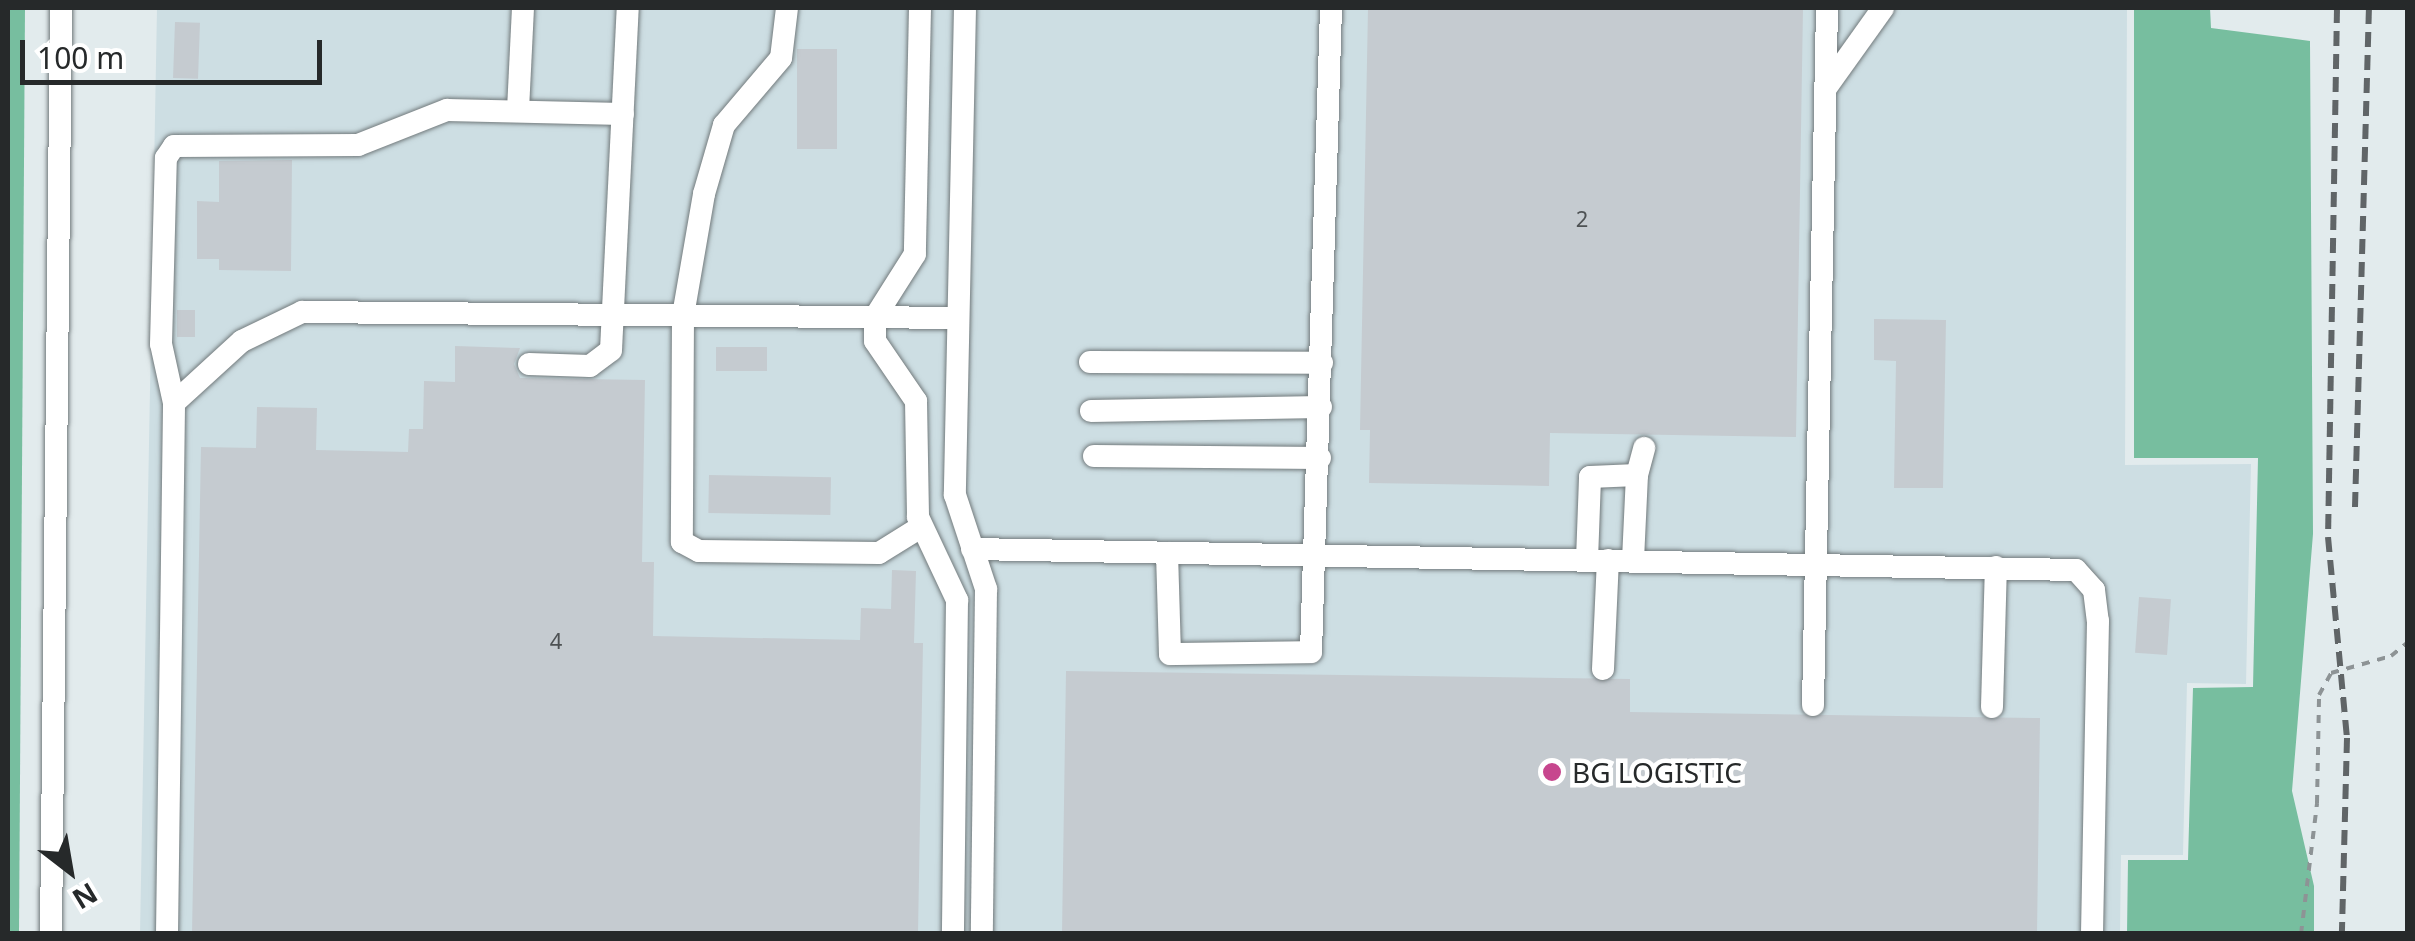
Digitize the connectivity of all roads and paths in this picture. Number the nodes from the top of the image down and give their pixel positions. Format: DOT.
graph roads {
  1 [pos="61,8"];
  2 [pos="523,8"];
  3 [pos="628,8"];
  4 [pos="787,8"];
  5 [pos="920,8"];
  6 [pos="965,8"];
  7 [pos="1331,8"];
  8 [pos="1827,8"];
  9 [pos="1884,8"];
  10 [pos="1826,88"];
  11 [pos="518,110"];
  12 [pos="623,114"];
  13 [pos="612,315"];
  14 [pos="684,316"];
  15 [pos="875,318"];
  16 [pos="958,318"];
  17 [pos="1090,362"];
  18 [pos="1322,363"];
  19 [pos="530,364"];
  20 [pos="174,403"];
  21 [pos="1321,408"];
  22 [pos="1090,410"];
  23 [pos="1644,448"];
  24 [pos="1094,456"];
  25 [pos="1320,458"];
  26 [pos="1637,475"];
  27 [pos="921,527"];
  28 [pos="972,549"];
  29 [pos="1167,553"];
  30 [pos="1318,555"];
  31 [pos="1597,560"];
  32 [pos="1633,561"];
  33 [pos="1818,564"];
  34 [pos="1996,567"];
  35 [pos="2408,642"];
  36 [pos="1602,669"];
  37 [pos="1814,705"];
  38 [pos="1992,707"];
  39 [pos="51,934"];
  40 [pos="167,934"];
  41 [pos="952,934"];
  42 [pos="982,934"];
  43 [pos="2092,934"];
  44 [pos="2301,934"];
  1 -- 39 [label="street"];
  2 -- 11 [label="street"];
  3 -- 12 [label="street"];
  4 -- 14 [label="street"];
  5 -- 15 [label="street"];
  6 -- 16 [label="street"];
  7 -- 18 [label="street"];
  8 -- 10 [label="street"];
  9 -- 10 [label="street"];
  10 -- 33 [label="street"];
  11 -- 12 [label="street"];
  11 -- 20 [label="street"];
  12 -- 13 [label="street"];
  13 -- 14 [label="street"];
  13 -- 19 [label="street"];
  13 -- 20 [label="street"];
  14 -- 15 [label="street"];
  14 -- 27 [label="street"];
  15 -- 16 [label="street"];
  15 -- 27 [label="street"];
  16 -- 28 [label="street"];
  17 -- 18 [label="street"];
  18 -- 21 [label="street"];
  20 -- 40 [label="street"];
  21 -- 22 [label="street"];
  21 -- 25 [label="street"];
  23 -- 26 [label="street"];
  24 -- 25 [label="street"];
  25 -- 30 [label="street"];
  26 -- 31 [label="street"];
  26 -- 32 [label="street"];
  27 -- 41 [label="street"];
  28 -- 29 [label="street"];
  28 -- 42 [label="street"];
  29 -- 30 [label="street"];
  29 -- 30 [label="street"];
  30 -- 31 [label="street"];
  31 -- 32 [label="street"];
  31 -- 36 [label="street"];
  32 -- 33 [label="street"];
  33 -- 34 [label="street"];
  33 -- 37 [label="street"];
  34 -- 38 [label="street"];
  34 -- 43 [label="street"];
  35 -- 44 [label="path"];
}
